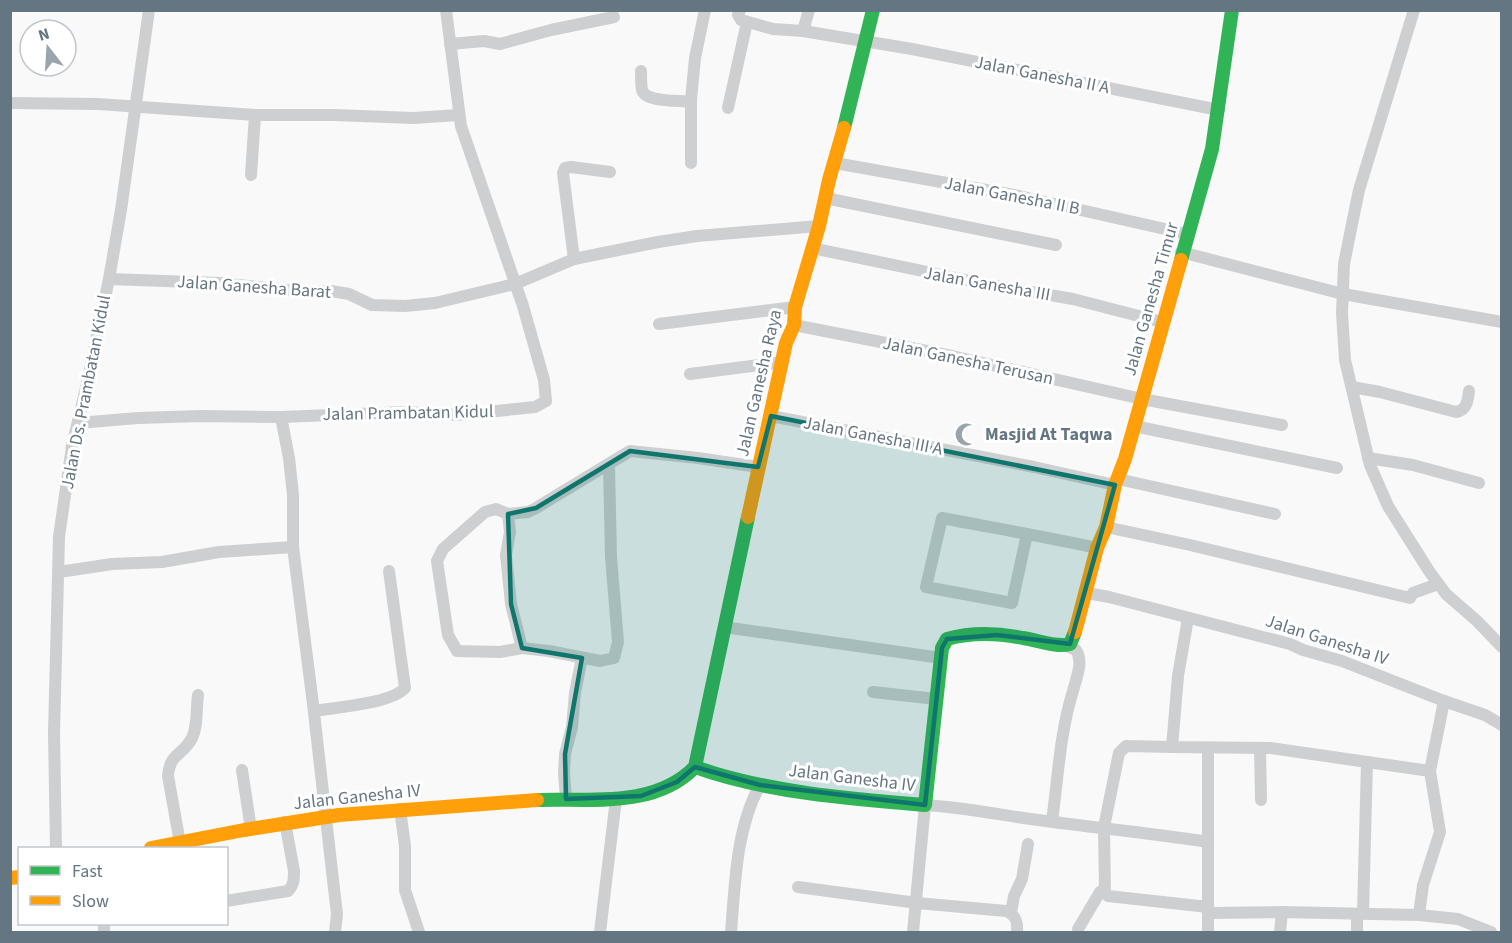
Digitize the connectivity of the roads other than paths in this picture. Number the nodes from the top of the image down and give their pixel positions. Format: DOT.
graph roads {
  1 [pos="149,10"];
  2 [pos="446,10"];
  3 [pos="705,10"];
  4 [pos="740,10"];
  5 [pos="809,10"];
  6 [pos="873,10"];
  7 [pos="1232,10"];
  8 [pos="1414,10"];
  9 [pos="614,17"];
  10 [pos="747,22"];
  11 [pos="803,31"];
  12 [pos="865,42"];
  13 [pos="450,44"];
  14 [pos="641,71"];
  15 [pos="691,102"];
  16 [pos="10,103"];
  17 [pos="136,106"];
  18 [pos="728,108"];
  19 [pos="1219,110"];
  20 [pos="255,115"];
  21 [pos="458,115"];
  22 [pos="691,163"];
  23 [pos="835,164"];
  24 [pos="610,171"];
  25 [pos="251,174"];
  26 [pos="825,198"];
  27 [pos="819,226"];
  28 [pos="1187,234"];
  29 [pos="1056,245"];
  30 [pos="812,248"];
  31 [pos="1181,252"];
  32 [pos="574,259"];
  33 [pos="109,279"];
  34 [pos="515,284"];
  35 [pos="1343,294"];
  36 [pos="795,308"];
  37 [pos="1162,322"];
  38 [pos="1502,322"];
  39 [pos="659,324"];
  40 [pos="794,325"];
  41 [pos="782,362"];
  42 [pos="690,374"];
  43 [pos="1352,387"];
  44 [pos="1469,391"];
  45 [pos="1142,399"];
  46 [pos="771,416"];
  47 [pos="281,417"];
  48 [pos="78,423"];
  49 [pos="1282,425"];
  50 [pos="1134,426"];
  51 [pos="1368,458"];
  52 [pos="609,465"];
  53 [pos="758,467"];
  54 [pos="1337,468"];
  55 [pos="1116,482"];
  56 [pos="1479,483"];
  57 [pos="508,514"];
  58 [pos="1275,514"];
  59 [pos="1106,527"];
  60 [pos="1027,534"];
  61 [pos="292,547"];
  62 [pos="1097,548"];
  63 [pos="59,572"];
  64 [pos="389,572"];
  65 [pos="1438,584"];
  66 [pos="1087,593"];
  67 [pos="1188,618"];
  68 [pos="724,627"];
  69 [pos="1067,646"];
  70 [pos="1502,647"];
  71 [pos="522,648"];
  72 [pos="582,658"];
  73 [pos="940,658"];
  74 [pos="873,692"];
  75 [pos="198,695"];
  76 [pos="936,699"];
  77 [pos="1444,701"];
  78 [pos="314,711"];
  79 [pos="1502,725"];
  80 [pos="1172,747"];
  81 [pos="1208,747"];
  82 [pos="1260,748"];
  83 [pos="1367,762"];
  84 [pos="694,767"];
  85 [pos="242,770"];
  86 [pos="1430,771"];
  87 [pos="759,785"];
  88 [pos="566,799"];
  89 [pos="616,799"];
  90 [pos="1261,800"];
  91 [pos="925,805"];
  92 [pos="400,809"];
  93 [pos="326,815"];
  94 [pos="1052,821"];
  95 [pos="285,822"];
  96 [pos="1104,827"];
  97 [pos="251,829"];
  98 [pos="1208,842"];
  99 [pos="180,843"];
  100 [pos="1028,844"];
  101 [pos="56,847"];
  102 [pos="161,847"];
  103 [pos="798,887"];
  104 [pos="1104,889"];
  105 [pos="228,901"];
  106 [pos="917,903"];
  107 [pos="1208,910"];
  108 [pos="1282,912"];
  109 [pos="1011,913"];
  110 [pos="1360,913"];
  111 [pos="1419,915"];
  112 [pos="1078,929"];
  113 [pos="335,933"];
  114 [pos="419,933"];
  115 [pos="600,933"];
  116 [pos="731,933"];
  117 [pos="913,933"];
  118 [pos="1017,933"];
  119 [pos="1208,933"];
  120 [pos="1280,933"];
  121 [pos="1357,933"];
  122 [pos="1491,933"];
  1 -- 17 [label="street, Jalan Ds. Prambatan Kidul"];
  2 -- 13 [label="street, Jalan Prambatan Kidul"];
  3 -- 15 [label="street"];
  4 -- 10 [label="street"];
  5 -- 11 [label="street"];
  6 -- 12 [label="street, Jalan Ganesha Raya"];
  7 -- 19 [label="street, Jalan Ganesha Timur"];
  8 -- 35 [label="street"];
  9 -- 13 [label="street"];
  10 -- 11 [label="street, Jalan Ganesha II A"];
  10 -- 18 [label="street"];
  11 -- 12 [label="street, Jalan Ganesha II A"];
  12 -- 19 [label="street, Jalan Ganesha II A"];
  12 -- 23 [label="street, Jalan Ganesha Raya"];
  13 -- 21 [label="street, Jalan Prambatan Kidul"];
  14 -- 15 [label="street"];
  15 -- 22 [label="street"];
  16 -- 17 [label="street"];
  17 -- 20 [label="street"];
  17 -- 33 [label="street, Jalan Ds. Prambatan Kidul"];
  19 -- 28 [label="street, Jalan Ganesha Timur"];
  20 -- 21 [label="street"];
  20 -- 25 [label="street"];
  21 -- 34 [label="street, Jalan Prambatan Kidul"];
  23 -- 26 [label="street, Jalan Ganesha Raya"];
  23 -- 28 [label="street, Jalan Ganesha II B"];
  24 -- 32 [label="street"];
  26 -- 27 [label="street, Jalan Ganesha Raya"];
  26 -- 29 [label="street"];
  27 -- 30 [label="street, Jalan Ganesha Raya"];
  27 -- 32 [label="street, Jalan Ganesha Barat"];
  28 -- 31 [label="street, Jalan Ganesha Timur"];
  30 -- 36 [label="street, Jalan Ganesha Raya"];
  30 -- 37 [label="street, Jalan Ganesha III"];
  31 -- 35 [label="street"];
  31 -- 37 [label="street, Jalan Ganesha Timur"];
  32 -- 34 [label="street, Jalan Ganesha Barat"];
  33 -- 34 [label="street, Jalan Ganesha Barat"];
  33 -- 48 [label="street, Jalan Ds. Prambatan Kidul"];
  34 -- 47 [label="street, Jalan Prambatan Kidul"];
  35 -- 38 [label="street"];
  35 -- 43 [label="street"];
  36 -- 39 [label="street"];
  36 -- 40 [label="street, Jalan Ganesha Raya"];
  37 -- 45 [label="street, Jalan Ganesha Timur"];
  40 -- 41 [label="street, Jalan Ganesha Raya"];
  40 -- 45 [label="street, Jalan Ganesha Terusan"];
  41 -- 42 [label="street"];
  41 -- 46 [label="street, Jalan Ganesha Raya"];
  43 -- 44 [label="street"];
  43 -- 51 [label="street"];
  45 -- 49 [label="street, Jalan Ganesha Terusan"];
  45 -- 50 [label="street, Jalan Ganesha Timur"];
  46 -- 53 [label="street, Jalan Ganesha Raya"];
  46 -- 55 [label="street, Jalan Ganesha III A"];
  47 -- 48 [label="street, Jalan Prambatan Kidul"];
  47 -- 61 [label="street"];
  48 -- 63 [label="street, Jalan Ds. Prambatan Kidul"];
  50 -- 54 [label="street"];
  50 -- 55 [label="street, Jalan Ganesha Timur"];
  51 -- 56 [label="street"];
  51 -- 65 [label="street"];
  52 -- 53 [label="street"];
  52 -- 57 [label="street"];
  52 -- 72 [label="street"];
  53 -- 68 [label="street, Jalan Ganesha Raya"];
  55 -- 58 [label="street, Jalan Ganesha III A"];
  55 -- 59 [label="street, Jalan Ganesha Timur"];
  57 -- 71 [label="street"];
  57 -- 71 [label="street"];
  59 -- 62 [label="street, Jalan Ganesha Timur"];
  59 -- 65 [label="street"];
  60 -- 60 [label="street"];
  60 -- 62 [label="street"];
  61 -- 63 [label="street"];
  61 -- 78 [label="street"];
  62 -- 66 [label="street, Jalan Ganesha Timur"];
  63 -- 101 [label="street, Jalan Ds. Prambatan Kidul"];
  64 -- 78 [label="street"];
  65 -- 70 [label="street"];
  66 -- 67 [label="street, Jalan Ganesha IV"];
  66 -- 69 [label="street"];
  67 -- 77 [label="street, Jalan Ganesha IV"];
  67 -- 80 [label="street"];
  68 -- 73 [label="street"];
  68 -- 84 [label="street, Jalan Ganesha Raya"];
  69 -- 73 [label="street"];
  69 -- 94 [label="street"];
  71 -- 72 [label="street"];
  72 -- 88 [label="street"];
  73 -- 76 [label="street, Jalan Ganesha IV"];
  74 -- 76 [label="street"];
  75 -- 99 [label="street"];
  76 -- 91 [label="street, Jalan Ganesha IV"];
  77 -- 79 [label="street, Jalan Ganesha IV"];
  77 -- 86 [label="street"];
  78 -- 93 [label="street"];
  80 -- 81 [label="street"];
  80 -- 96 [label="street"];
  81 -- 82 [label="street"];
  81 -- 98 [label="street"];
  82 -- 83 [label="street"];
  82 -- 90 [label="street"];
  83 -- 86 [label="street"];
  83 -- 110 [label="street"];
  84 -- 87 [label="street, Jalan Ganesha IV"];
  84 -- 89 [label="street, Jalan Ganesha IV"];
  85 -- 97 [label="street"];
  86 -- 111 [label="street"];
  87 -- 91 [label="street, Jalan Ganesha IV"];
  87 -- 116 [label="street"];
  88 -- 89 [label="street, Jalan Ganesha IV"];
  88 -- 92 [label="street, Jalan Ganesha IV"];
  89 -- 115 [label="street"];
  91 -- 94 [label="street"];
  91 -- 106 [label="street"];
  92 -- 93 [label="street, Jalan Ganesha IV"];
  92 -- 114 [label="street"];
  93 -- 95 [label="street, Jalan Ganesha IV"];
  93 -- 113 [label="street"];
  94 -- 96 [label="street"];
  95 -- 97 [label="street, Jalan Ganesha IV"];
  95 -- 105 [label="street"];
  96 -- 98 [label="street"];
  96 -- 104 [label="street"];
  97 -- 99 [label="street, Jalan Ganesha IV"];
  98 -- 107 [label="street"];
  99 -- 102 [label="street, Jalan Ganesha IV"];
  100 -- 109 [label="street"];
  103 -- 106 [label="street"];
  104 -- 107 [label="street"];
  104 -- 112 [label="street"];
  106 -- 109 [label="street"];
  106 -- 117 [label="street"];
  107 -- 108 [label="street"];
  107 -- 119 [label="street"];
  108 -- 110 [label="street"];
  108 -- 120 [label="street"];
  109 -- 118 [label="street"];
  110 -- 111 [label="street"];
  110 -- 121 [label="street"];
  111 -- 122 [label="street"];
}
